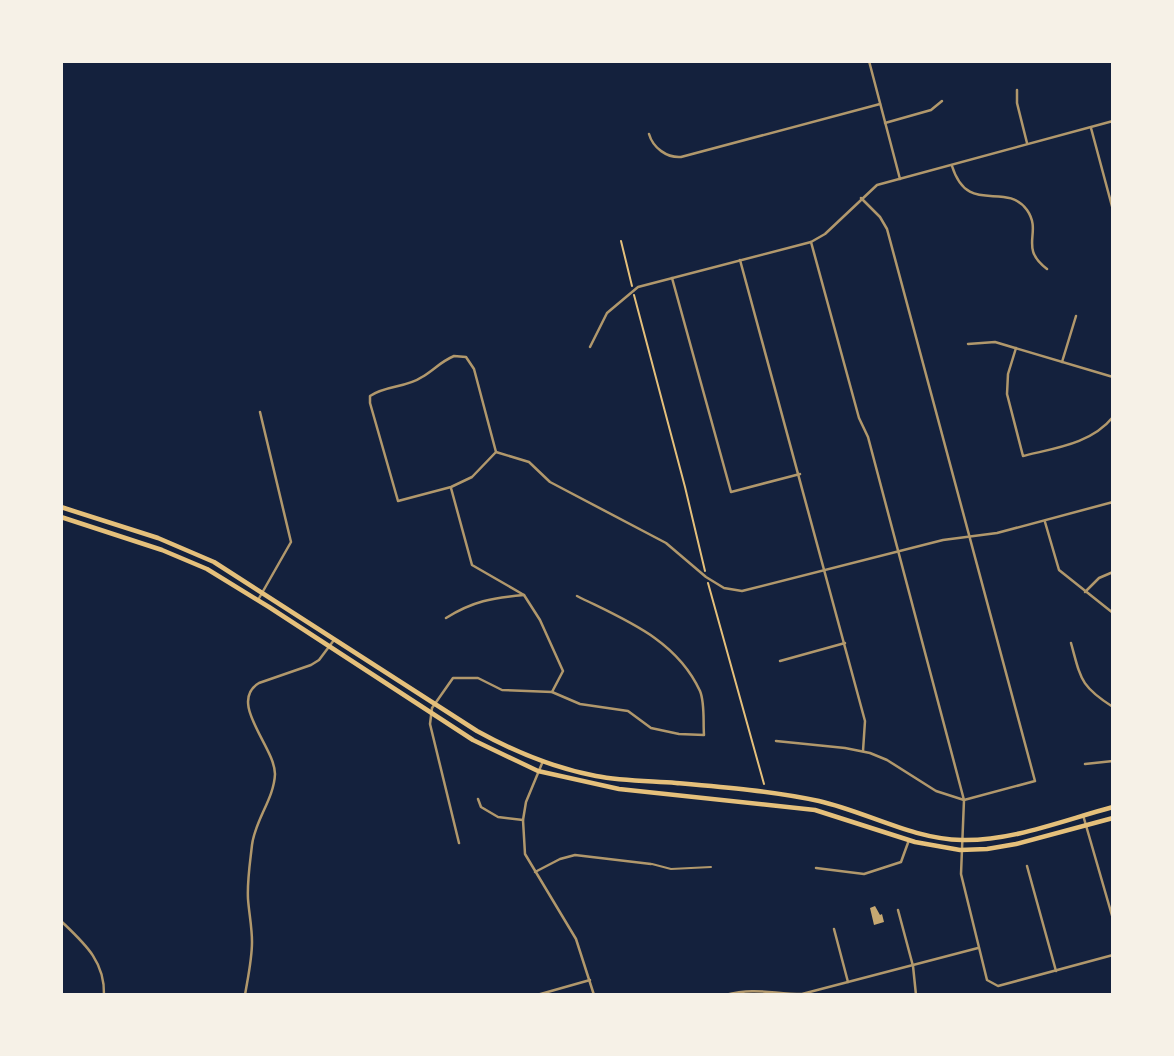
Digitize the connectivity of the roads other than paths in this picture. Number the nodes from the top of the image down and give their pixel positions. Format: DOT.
graph roads {
  1 [pos="869,61"];
  2 [pos="1017,90"];
  3 [pos="942,102"];
  4 [pos="880,104"];
  5 [pos="1113,121"];
  6 [pos="885,123"];
  7 [pos="1091,127"];
  8 [pos="649,134"];
  9 [pos="1027,143"];
  10 [pos="952,166"];
  11 [pos="900,179"];
  12 [pos="861,198"];
  13 [pos="1113,209"];
  14 [pos="811,242"];
  15 [pos="740,260"];
  16 [pos="1047,269"];
  17 [pos="672,278"];
  18 [pos="1076,316"];
  19 [pos="968,344"];
  20 [pos="590,347"];
  21 [pos="1016,348"];
  22 [pos="1062,362"];
  23 [pos="1113,377"];
  24 [pos="260,412"];
  25 [pos="1113,417"];
  26 [pos="496,452"];
  27 [pos="800,474"];
  28 [pos="451,487"];
  29 [pos="1113,502"];
  30 [pos="61,507"];
  31 [pos="61,517"];
  32 [pos="1044,521"];
  33 [pos="969,538"];
  34 [pos="899,551"];
  35 [pos="826,569"];
  36 [pos="1113,572"];
  37 [pos="263,592"];
  38 [pos="1085,592"];
  39 [pos="524,595"];
  40 [pos="577,596"];
  41 [pos="258,600"];
  42 [pos="1113,613"];
  43 [pos="446,618"];
  44 [pos="334,639"];
  45 [pos="845,643"];
  46 [pos="1071,643"];
  47 [pos="328,647"];
  48 [pos="780,660"];
  49 [pos="552,692"];
  50 [pos="1113,707"];
  51 [pos="433,708"];
  52 [pos="776,741"];
  53 [pos="863,751"];
  54 [pos="543,761"];
  55 [pos="1113,761"];
  56 [pos="1085,764"];
  57 [pos="538,771"];
  58 [pos="478,799"];
  59 [pos="964,800"];
  60 [pos="1113,807"];
  61 [pos="1083,815"];
  62 [pos="1113,818"];
  63 [pos="523,820"];
  64 [pos="1086,825"];
  65 [pos="909,840"];
  66 [pos="961,840"];
  67 [pos="459,844"];
  68 [pos="960,850"];
  69 [pos="650,864"];
  70 [pos="1027,866"];
  71 [pos="711,867"];
  72 [pos="816,868"];
  73 [pos="535,872"];
  74 [pos="898,911"];
  75 [pos="1113,919"];
  76 [pos="61,921"];
  77 [pos="834,929"];
  78 [pos="978,948"];
  79 [pos="1113,954"];
  80 [pos="913,965"];
  81 [pos="1056,971"];
  82 [pos="590,981"];
  83 [pos="848,982"];
  84 [pos="104,995"];
  85 [pos="245,995"];
  86 [pos="537,995"];
  87 [pos="594,995"];
  88 [pos="725,995"];
  89 [pos="916,995"];
  1 -- 4 [label="street"];
  2 -- 9 [label="street"];
  3 -- 6 [label="street"];
  4 -- 6 [label="street"];
  4 -- 8 [label="street"];
  5 -- 7 [label="street"];
  6 -- 11 [label="street"];
  7 -- 9 [label="street"];
  7 -- 13 [label="street"];
  9 -- 10 [label="street"];
  10 -- 11 [label="street"];
  10 -- 16 [label="street"];
  11 -- 12 [label="street"];
  12 -- 14 [label="street"];
  12 -- 33 [label="street"];
  14 -- 15 [label="street"];
  14 -- 34 [label="street"];
  15 -- 17 [label="street"];
  15 -- 27 [label="street"];
  17 -- 20 [label="street"];
  17 -- 27 [label="street"];
  18 -- 22 [label="street"];
  19 -- 21 [label="street"];
  21 -- 22 [label="street"];
  21 -- 25 [label="street"];
  22 -- 23 [label="street"];
  24 -- 37 [label="street"];
  26 -- 28 [label="street"];
  26 -- 28 [label="street"];
  26 -- 35 [label="street"];
  27 -- 35 [label="street"];
  28 -- 39 [label="street"];
  29 -- 32 [label="street"];
  30 -- 37 [label="main road"];
  31 -- 41 [label="main road"];
  32 -- 33 [label="street"];
  32 -- 38 [label="street"];
  33 -- 34 [label="street"];
  33 -- 59 [label="street"];
  34 -- 35 [label="street"];
  34 -- 59 [label="street"];
  35 -- 45 [label="street"];
  36 -- 38 [label="street"];
  37 -- 41 [label="street"];
  37 -- 44 [label="main road"];
  38 -- 42 [label="street"];
  39 -- 43 [label="street"];
  39 -- 49 [label="street"];
  40 -- 49 [label="street"];
  41 -- 47 [label="main road"];
  44 -- 47 [label="street"];
  44 -- 51 [label="main road"];
  45 -- 48 [label="street"];
  45 -- 53 [label="street"];
  46 -- 50 [label="street"];
  47 -- 51 [label="main road"];
  47 -- 85 [label="street"];
  49 -- 51 [label="street"];
  51 -- 54 [label="main road"];
  51 -- 57 [label="main road"];
  51 -- 67 [label="street"];
  52 -- 53 [label="street"];
  53 -- 59 [label="street"];
  54 -- 57 [label="street"];
  54 -- 66 [label="main road"];
  55 -- 56 [label="street"];
  57 -- 63 [label="street"];
  57 -- 65 [label="main road"];
  58 -- 63 [label="street"];
  59 -- 66 [label="street"];
  60 -- 61 [label="main road"];
  61 -- 64 [label="street"];
  61 -- 66 [label="main road"];
  62 -- 64 [label="main road"];
  63 -- 73 [label="street"];
  64 -- 68 [label="main road"];
  64 -- 75 [label="street"];
  65 -- 68 [label="main road"];
  65 -- 72 [label="street"];
  66 -- 68 [label="street"];
  68 -- 78 [label="street"];
  69 -- 71 [label="lane"];
  69 -- 73 [label="street"];
  70 -- 81 [label="street"];
  73 -- 82 [label="street"];
  74 -- 80 [label="street"];
  76 -- 84 [label="street"];
  77 -- 83 [label="street"];
  78 -- 80 [label="street"];
  78 -- 81 [label="street"];
  79 -- 81 [label="street"];
  80 -- 83 [label="street"];
  80 -- 89 [label="street"];
  82 -- 86 [label="street"];
  82 -- 87 [label="street"];
  83 -- 88 [label="street"];
}
